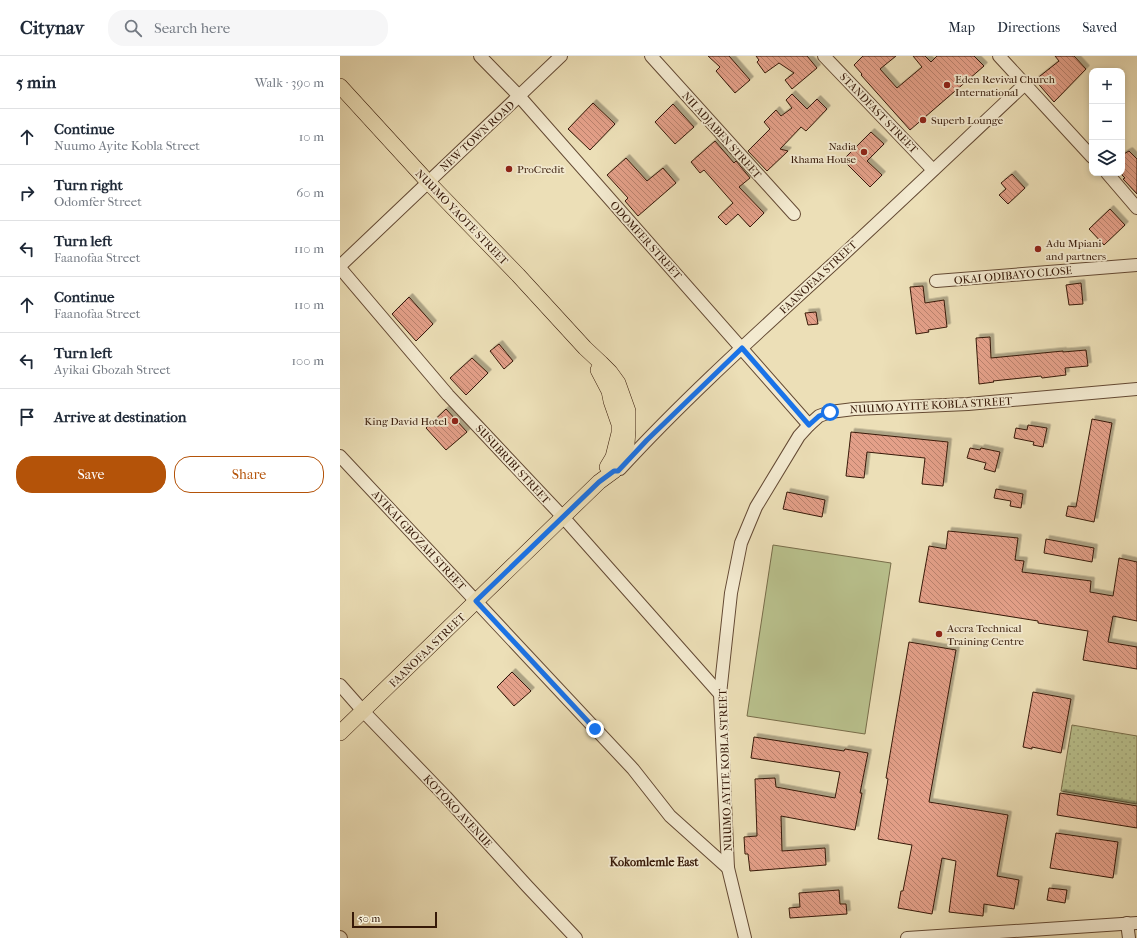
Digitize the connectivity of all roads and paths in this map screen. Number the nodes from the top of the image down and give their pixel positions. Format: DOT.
graph roads {
  1 [pos="480,56"];
  2 [pos="561,56"];
  3 [pos="651,56"];
  4 [pos="824,56"];
  5 [pos="999,56"];
  6 [pos="1025,84"];
  7 [pos="340,86"];
  8 [pos="519,96"];
  9 [pos="1089,153"];
  10 [pos="933,170"];
  11 [pos="1110,176"];
  12 [pos="428,182"];
  13 [pos="1137,208"];
  14 [pos="794,214"];
  15 [pos="1137,265"];
  16 [pos="340,267"];
  17 [pos="936,281"];
  18 [pos="585,348"];
  19 [pos="742,348"];
  20 [pos="1137,390"];
  21 [pos="809,425"];
  22 [pos="340,456"];
  23 [pos="614,471"];
  24 [pos="599,482"];
  25 [pos="563,517"];
  26 [pos="476,601"];
  27 [pos="340,685"];
  28 [pos="720,694"];
  29 [pos="363,712"];
  30 [pos="340,733"];
  31 [pos="728,868"];
  32 [pos="1132,923"];
  33 [pos="1006,934"];
  34 [pos="576,938"];
  35 [pos="745,938"];
  36 [pos="907,938"];
  37 [pos="1129,938"];
  1 -- 8 [label="street, ODOMFER STREET"];
  2 -- 8 [label="street, NEW TOWN ROAD"];
  3 -- 14 [label="street, NII ADJABEN STREET"];
  4 -- 10 [label="street, STANDFAST STREET"];
  5 -- 6 [label="street"];
  6 -- 9 [label="street"];
  6 -- 10 [label="street, FAANOFAA STREET"];
  7 -- 12 [label="main road, NUUMO YAOTE STREET"];
  8 -- 12 [label="street, NEW TOWN ROAD"];
  8 -- 19 [label="street, ODOMFER STREET"];
  10 -- 19 [label="street, FAANOFAA STREET"];
  11 -- 13 [label="street"];
  12 -- 16 [label="street, NEW TOWN ROAD"];
  12 -- 18 [label="main road, NUUMO YAOTE STREET"];
  15 -- 17 [label="street, OKAI ODIBAYO CLOSE"];
  16 -- 25 [label="street, SUSUBRIBI STREET"];
  18 -- 23 [label="main road, NUUMO YAOTE STREET"];
  18 -- 24 [label="main road, NUUMO YAOTE STREET"];
  19 -- 21 [label="street, ODOMFER STREET"];
  19 -- 23 [label="street, FAANOFAA STREET"];
  20 -- 21 [label="street, NUUMO AYITE KOBLA STREET"];
  21 -- 28 [label="street, NUUMO AYITE KOBLA STREET"];
  22 -- 26 [label="street, AYIKAI GBOZAH STREET"];
  23 -- 24 [label="main road, NUUMO YAOTE STREET"];
  24 -- 25 [label="main road, FAANOFAA STREET"];
  25 -- 26 [label="main road, FAANOFAA STREET"];
  25 -- 28 [label="street, SUSUBRIBI STREET"];
  26 -- 29 [label="main road, FAANOFAA STREET"];
  26 -- 31 [label="street, AYIKAI GBOZAH STREET"];
  27 -- 29 [label="street, KOTOKO AVENUE"];
  28 -- 31 [label="street, NUUMO AYITE KOBLA STREET"];
  29 -- 30 [label="main road, FAANOFAA STREET"];
  29 -- 34 [label="street, KOTOKO AVENUE"];
  31 -- 35 [label="street, NUUMO AYITE KOBLA STREET"];
  32 -- 33 [label="street"];
  32 -- 37 [label="street"];
  33 -- 36 [label="street"];
}
